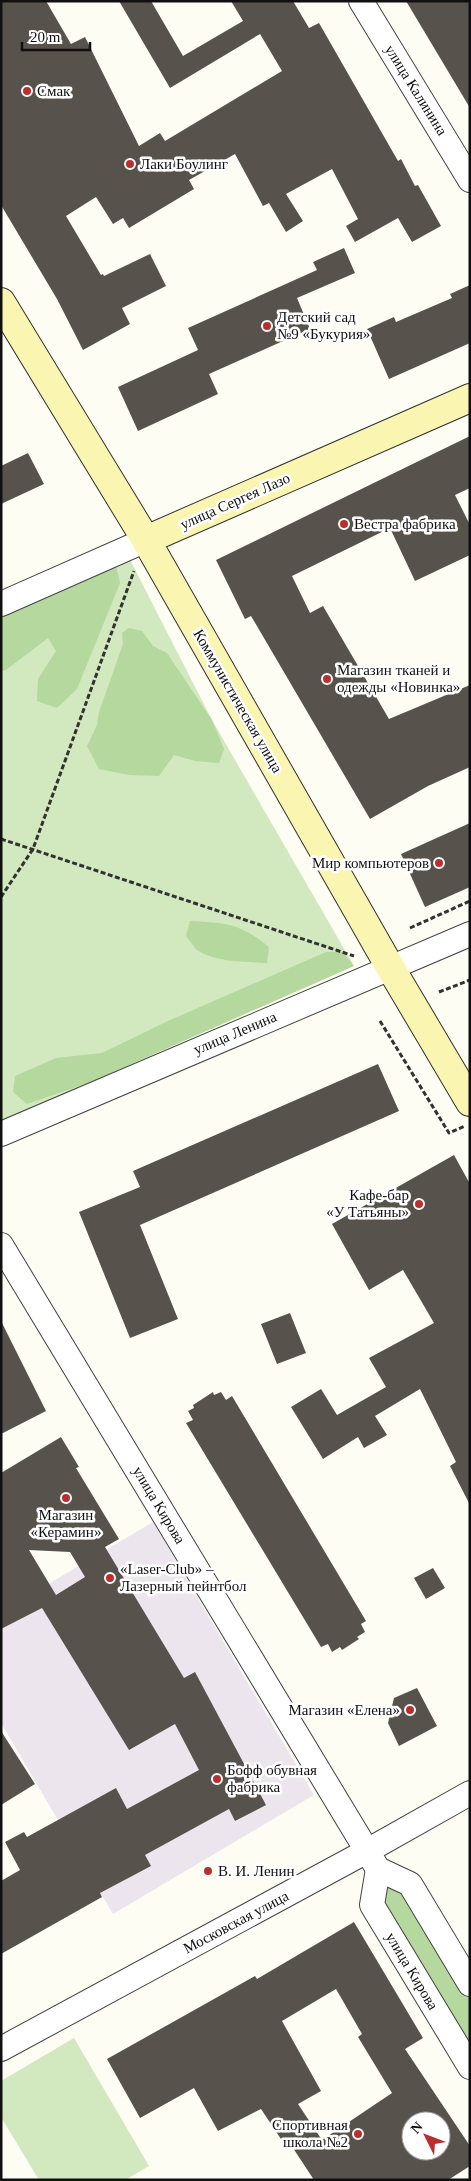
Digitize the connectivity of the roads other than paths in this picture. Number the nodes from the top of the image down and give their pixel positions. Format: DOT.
graph roads {
  1 [pos="361,1"];
  2 [pos="470,180"];
  3 [pos="1,302"];
  4 [pos="470,398"];
  5 [pos="146,540"];
  6 [pos="1,604"];
  7 [pos="470,934"];
  8 [pos="390,968"];
  9 [pos="470,1102"];
  10 [pos="1,1134"];
  11 [pos="1,1244"];
  12 [pos="470,1793"];
  13 [pos="372,1860"];
  14 [pos="470,1984"];
  15 [pos="1,2049"];
  16 [pos="470,2068"];
  1 -- 2 [label="street, улица Калинина"];
  3 -- 5 [label="main road, Коммунистическая улица"];
  4 -- 5 [label="main road, улица Сергея Лазо"];
  5 -- 6 [label="street, улица Сергея Лазо"];
  5 -- 8 [label="main road, Коммунистическая улица"];
  7 -- 8 [label="street, улица Ленина"];
  8 -- 9 [label="main road, Коммунистическая улица"];
  8 -- 10 [label="street, улица Ленина"];
  11 -- 13 [label="street, улица Кирова"];
  12 -- 13 [label="street, Московская улица"];
  13 -- 14 [label="street"];
  13 -- 15 [label="street, Московская улица"];
  13 -- 16 [label="street, улица Кирова"];
}
